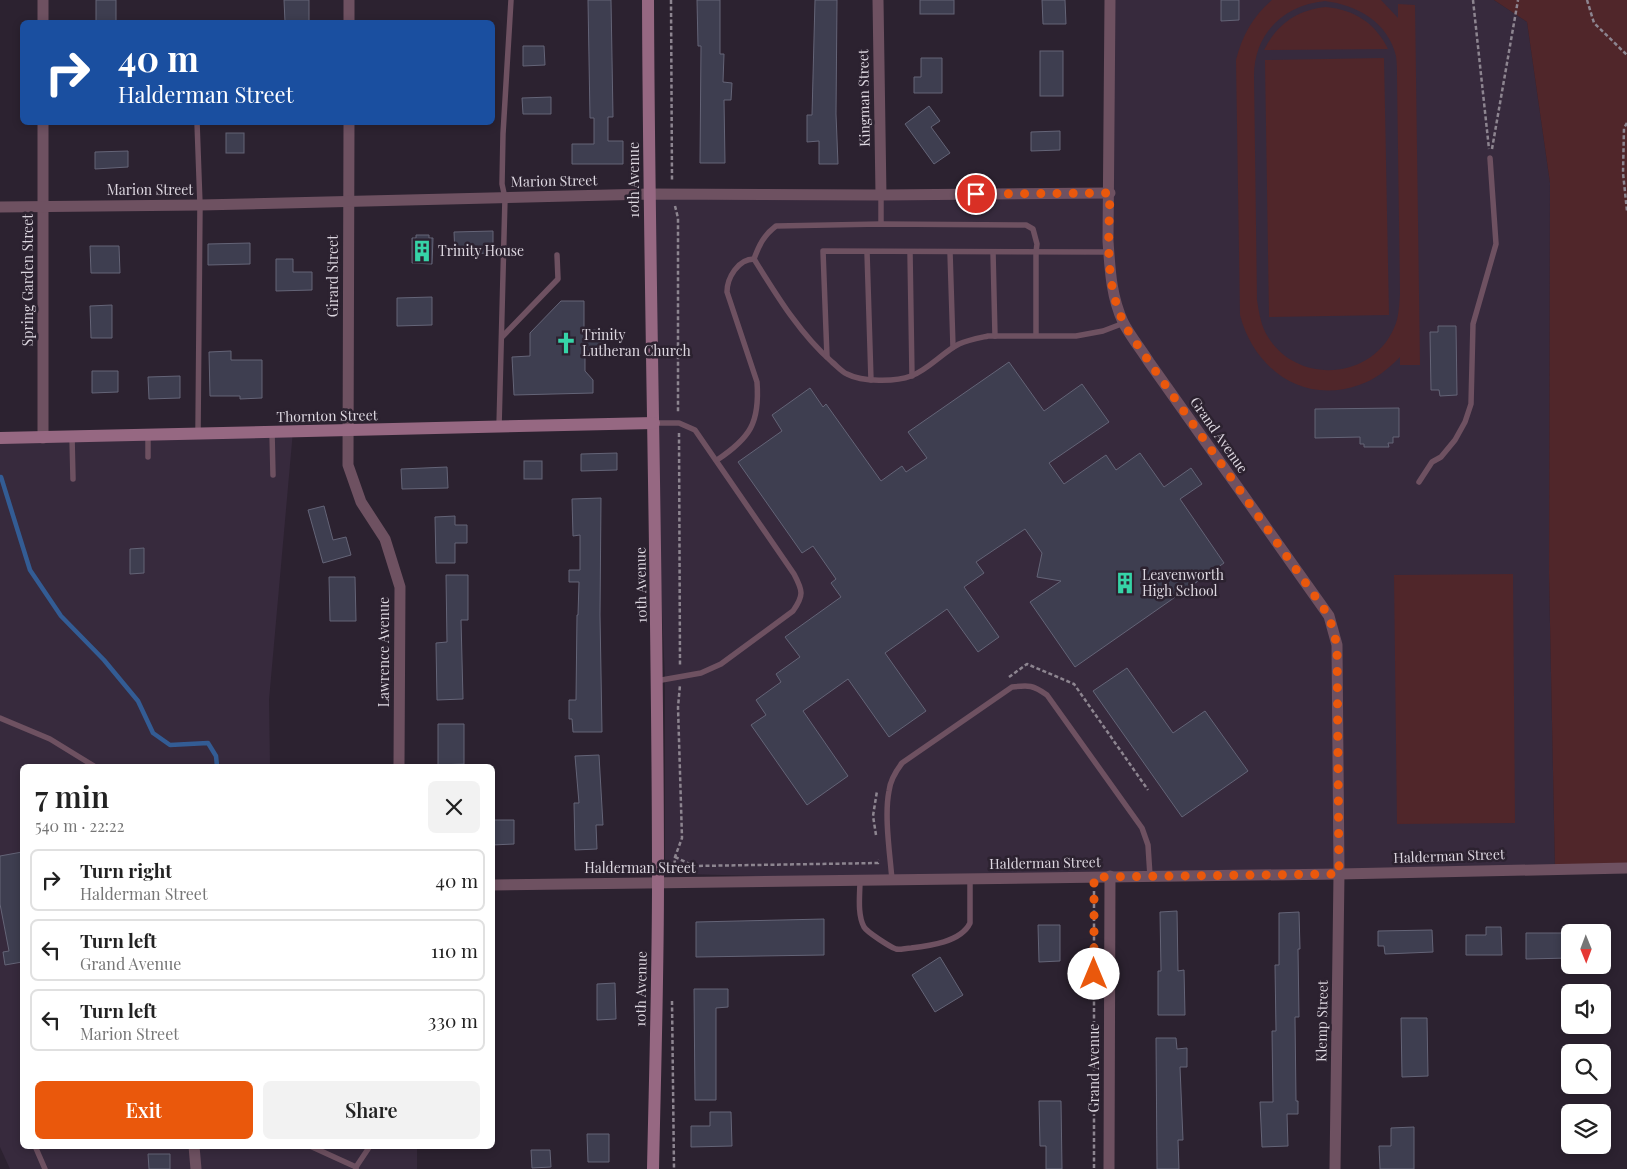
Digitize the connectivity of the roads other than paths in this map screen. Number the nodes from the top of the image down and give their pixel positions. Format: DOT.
graph roads {
  1 [pos="43,0"];
  2 [pos="349,0"];
  3 [pos="511,0"];
  4 [pos="648,0"];
  5 [pos="878,0"];
  6 [pos="1110,0"];
  7 [pos="43,20"];
  8 [pos="349,20"];
  9 [pos="43,125"];
  10 [pos="197,125"];
  11 [pos="349,125"];
  12 [pos="1490,158"];
  13 [pos="1110,193"];
  14 [pos="649,194"];
  15 [pos="881,195"];
  16 [pos="505,198"];
  17 [pos="348,200"];
  18 [pos="200,205"];
  19 [pos="0,206"];
  20 [pos="42,206"];
  21 [pos="881,224"];
  22 [pos="867,252"];
  23 [pos="910,252"];
  24 [pos="950,252"];
  25 [pos="993,252"];
  26 [pos="1036,252"];
  27 [pos="1109,252"];
  28 [pos="557,255"];
  29 [pos="754,259"];
  30 [pos="1124,323"];
  31 [pos="995,336"];
  32 [pos="1036,336"];
  33 [pos="502,337"];
  34 [pos="954,347"];
  35 [pos="827,357"];
  36 [pos="912,376"];
  37 [pos="870,380"];
  38 [pos="654,423"];
  39 [pos="499,426"];
  40 [pos="347,430"];
  41 [pos="272,432"];
  42 [pos="198,434"];
  43 [pos="148,435"];
  44 [pos="72,437"];
  45 [pos="0,438"];
  46 [pos="43,438"];
  47 [pos="148,457"];
  48 [pos="717,460"];
  49 [pos="273,474"];
  50 [pos="73,478"];
  51 [pos="1418,482"];
  52 [pos="656,681"];
  53 [pos="0,718"];
  54 [pos="91,764"];
  55 [pos="399,764"];
  56 [pos="1627,868"];
  57 [pos="1339,874"];
  58 [pos="1110,876"];
  59 [pos="1150,876"];
  60 [pos="970,879"];
  61 [pos="860,880"];
  62 [pos="892,880"];
  63 [pos="658,883"];
  64 [pos="495,884"];
  65 [pos="37,1149"];
  66 [pos="194,1149"];
  67 [pos="316,1149"];
  68 [pos="368,1149"];
  69 [pos="356,1168"];
  70 [pos="45,1169"];
  71 [pos="196,1169"];
  72 [pos="653,1169"];
  73 [pos="1109,1169"];
  74 [pos="1335,1169"];
  1 -- 7 [label="street"];
  2 -- 8 [label="street"];
  3 -- 16 [label="lane"];
  4 -- 14 [label="street, 10th Avenue"];
  5 -- 15 [label="street, Kingman Street"];
  6 -- 13 [label="street, Grand Avenue"];
  9 -- 20 [label="street, Spring Garden Street"];
  10 -- 18 [label="lane"];
  11 -- 17 [label="street, Girard Street"];
  12 -- 51 [label="lane"];
  13 -- 15 [label="street, Marion Street"];
  13 -- 27 [label="street, Grand Avenue"];
  14 -- 15 [label="street, Marion Street"];
  14 -- 16 [label="street, Marion Street"];
  14 -- 38 [label="street, 10th Avenue"];
  15 -- 21 [label="lane"];
  16 -- 17 [label="street, Marion Street"];
  16 -- 33 [label="lane"];
  17 -- 18 [label="street, Marion Street"];
  17 -- 40 [label="street, Girard Street"];
  18 -- 20 [label="street, Marion Street"];
  18 -- 42 [label="lane"];
  19 -- 20 [label="street, Marion Street"];
  20 -- 46 [label="street, Spring Garden Street"];
  21 -- 26 [label="lane"];
  21 -- 29 [label="lane"];
  22 -- 23 [label="lane"];
  22 -- 35 [label="lane"];
  22 -- 37 [label="lane"];
  23 -- 24 [label="lane"];
  23 -- 36 [label="lane"];
  24 -- 25 [label="lane"];
  24 -- 34 [label="lane"];
  25 -- 26 [label="lane"];
  25 -- 31 [label="lane"];
  26 -- 27 [label="lane"];
  26 -- 32 [label="lane"];
  27 -- 30 [label="street, Grand Avenue"];
  28 -- 33 [label="lane"];
  29 -- 35 [label="lane"];
  29 -- 48 [label="lane"];
  30 -- 32 [label="lane"];
  30 -- 57 [label="street, Grand Avenue"];
  31 -- 32 [label="lane"];
  31 -- 34 [label="lane"];
  33 -- 39 [label="lane"];
  34 -- 36 [label="lane"];
  35 -- 37 [label="lane"];
  36 -- 37 [label="lane"];
  38 -- 39 [label="street, Thornton Street"];
  38 -- 48 [label="lane"];
  38 -- 52 [label="street, 10th Avenue"];
  39 -- 40 [label="street, Thornton Street"];
  40 -- 41 [label="street, Thornton Street"];
  40 -- 55 [label="street, Lawrence Avenue"];
  41 -- 42 [label="street, Thornton Street"];
  41 -- 49 [label="lane"];
  42 -- 43 [label="street, Thornton Street"];
  43 -- 44 [label="street, Thornton Street"];
  43 -- 47 [label="lane"];
  44 -- 46 [label="street, Thornton Street"];
  44 -- 50 [label="lane"];
  45 -- 46 [label="street, Thornton Street"];
  48 -- 52 [label="lane"];
  52 -- 63 [label="street, 10th Avenue"];
  53 -- 54 [label="lane"];
  56 -- 57 [label="street, Halderman Street"];
  57 -- 59 [label="street, Halderman Street"];
  57 -- 74 [label="street, Klemp Street"];
  58 -- 59 [label="street, Halderman Street"];
  58 -- 60 [label="street, Halderman Street"];
  58 -- 73 [label="street, Grand Avenue"];
  59 -- 62 [label="lane"];
  60 -- 61 [label="lane"];
  60 -- 62 [label="street, Halderman Street"];
  61 -- 62 [label="street, Halderman Street"];
  61 -- 63 [label="street, Halderman Street"];
  63 -- 64 [label="street, Halderman Street"];
  63 -- 72 [label="street, 10th Avenue"];
  65 -- 70 [label="lane"];
  66 -- 71 [label="street"];
  67 -- 69 [label="lane"];
  68 -- 69 [label="lane"];
}
